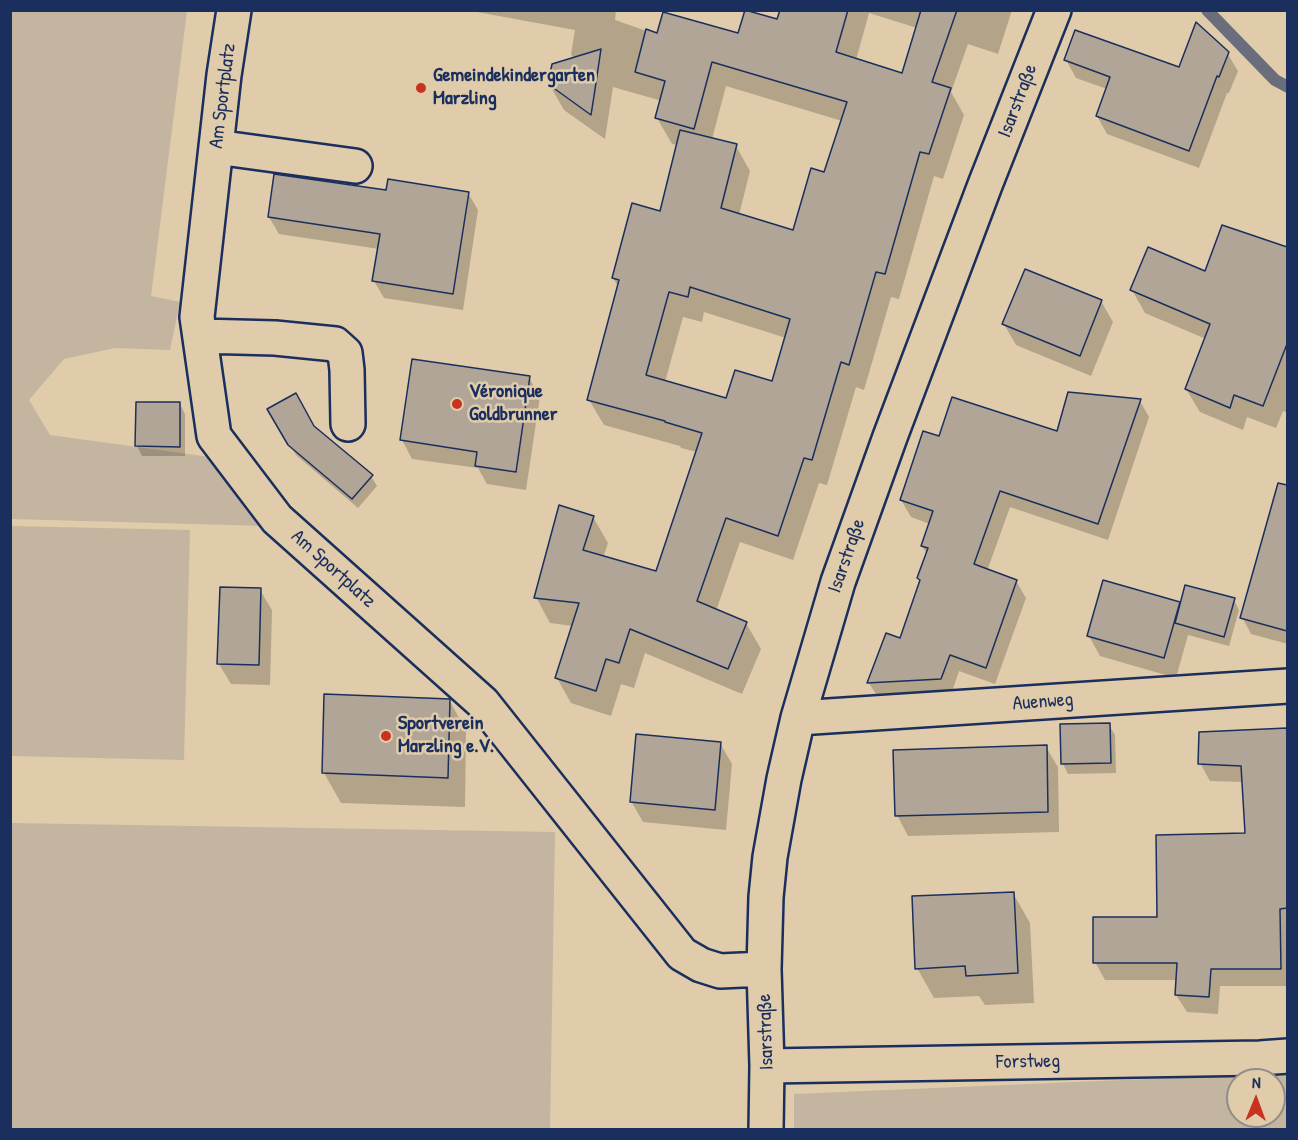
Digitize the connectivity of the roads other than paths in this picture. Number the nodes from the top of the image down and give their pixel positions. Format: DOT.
graph roads {
  1 [pos="234,10"];
  2 [pos="1054,10"];
  3 [pos="216,147"];
  4 [pos="355,166"];
  5 [pos="200,336"];
  6 [pos="348,424"];
  7 [pos="1287,686"];
  8 [pos="798,718"];
  9 [pos="764,969"];
  10 [pos="1287,1056"];
  11 [pos="768,1066"];
  12 [pos="766,1130"];
  1 -- 3 [label="street, Am Sportplatz"];
  2 -- 8 [label="street, Isarstraße"];
  3 -- 4 [label="street"];
  3 -- 5 [label="street, Am Sportplatz"];
  5 -- 6 [label="street"];
  5 -- 9 [label="street, Am Sportplatz"];
  7 -- 8 [label="street, Auenweg"];
  8 -- 9 [label="street, Isarstraße"];
  9 -- 11 [label="street, Isarstraße"];
  10 -- 11 [label="street, Forstweg"];
  11 -- 12 [label="street, Isarstraße"];
}
